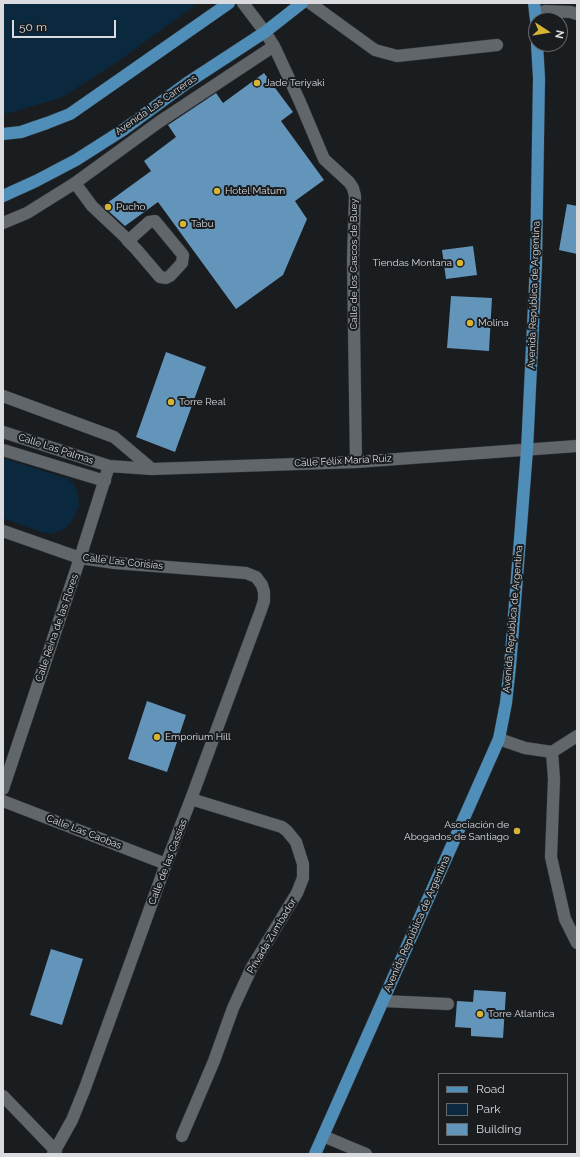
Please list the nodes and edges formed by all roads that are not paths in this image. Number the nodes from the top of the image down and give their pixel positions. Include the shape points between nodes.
1 (229, 3) edge
2 (243, 3) edge
3 (302, 3) edge
4 (310, 3) edge
5 (535, 12) edge
6 (577, 14) edge
7 (265, 32) junction
8 (497, 45) dead end
9 (274, 46) junction
10 (538, 52) edge
11 (3, 134) edge
12 (75, 183) junction
13 (3, 196) edge
14 (3, 223) edge
15 (128, 241) junction
16 (3, 396) edge
17 (3, 432) edge
18 (577, 446) edge
19 (3, 450) edge
20 (527, 450) junction
21 (356, 462) junction
22 (109, 466) junction
23 (152, 469) junction
24 (106, 481) junction
25 (3, 531) edge
26 (80, 558) junction
27 (246, 573) joint
28 (577, 736) edge
29 (499, 739) junction
30 (552, 752) junction
31 (3, 789) edge
32 (191, 799) junction
33 (3, 801) edge
34 (166, 864) junction
35 (577, 943) edge
36 (383, 1001) junction
37 (448, 1004) dead end
38 (3, 1096) edge
39 (182, 1136) dead end
40 (323, 1136) junction
41 (349, 1150) edge
42 (54, 1152) edge
43 (315, 1154) edge
44 (366, 1154) edge

1 - 11 main road via 70,114 21,132
2 - 7 street, Calle de los Cascos de Buey
3 - 7 main road, Avenida Las Carreras
4 - 8 street via 374,50 397,56
5 - 6 street
7 - 9 street, Calle de los Cascos de Buey
7 - 13 main road, Avenida Las Carreras via 76,160
9 - 12 street via 160,122
9 - 21 street, Calle de los Cascos de Buey via 324,158 349,182 355,196 353,267
10 - 20 main road, Avenida República de Argentina via 536,256
12 - 14 street via 27,213
12 - 15 street via 92,206
15 - 15 street via 160,277 170,276 182,263 183,255 155,221 149,222
16 - 23 street via 114,437
17 - 22 street, Calle Las Palmas
18 - 20 street, Calle Félix María Ruiz
19 - 24 street, Calle Las Palmas
20 - 21 street, Calle Félix María Ruiz
20 - 29 main road, Avenida República de Argentina via 510,666
21 - 23 street, Calle Félix María Ruiz
22 - 23 street, Calle Félix María Ruiz
22 - 24 street, Calle Reina de las Flores
24 - 26 street, Calle Reina de las Flores
25 - 26 street, Calle Las Corisias
26 - 27 street, Calle Las Corisias
26 - 31 street, Calle Reina de las Flores
27 - 32 street, Calle de las Cassias via 256,577 262,585 264,601
28 - 30 street
29 - 30 street via 525,748
29 - 36 main road, Avenida República de Argentina
30 - 35 street via 554,779 551,857 565,919
32 - 34 street, Calle de las Cassias
32 - 39 street, Privada Zumbador via 282,827 296,842 304,864 298,893 252,967
33 - 34 street, Calle Las Caobas
34 - 42 street, Calle de las Cassias via 85,1088 72,1120
36 - 37 street
36 - 40 main road, Avenida República de Argentina
38 - 42 street
40 - 41 street
40 - 43 main road, Avenida República de Argentina
41 - 44 street

